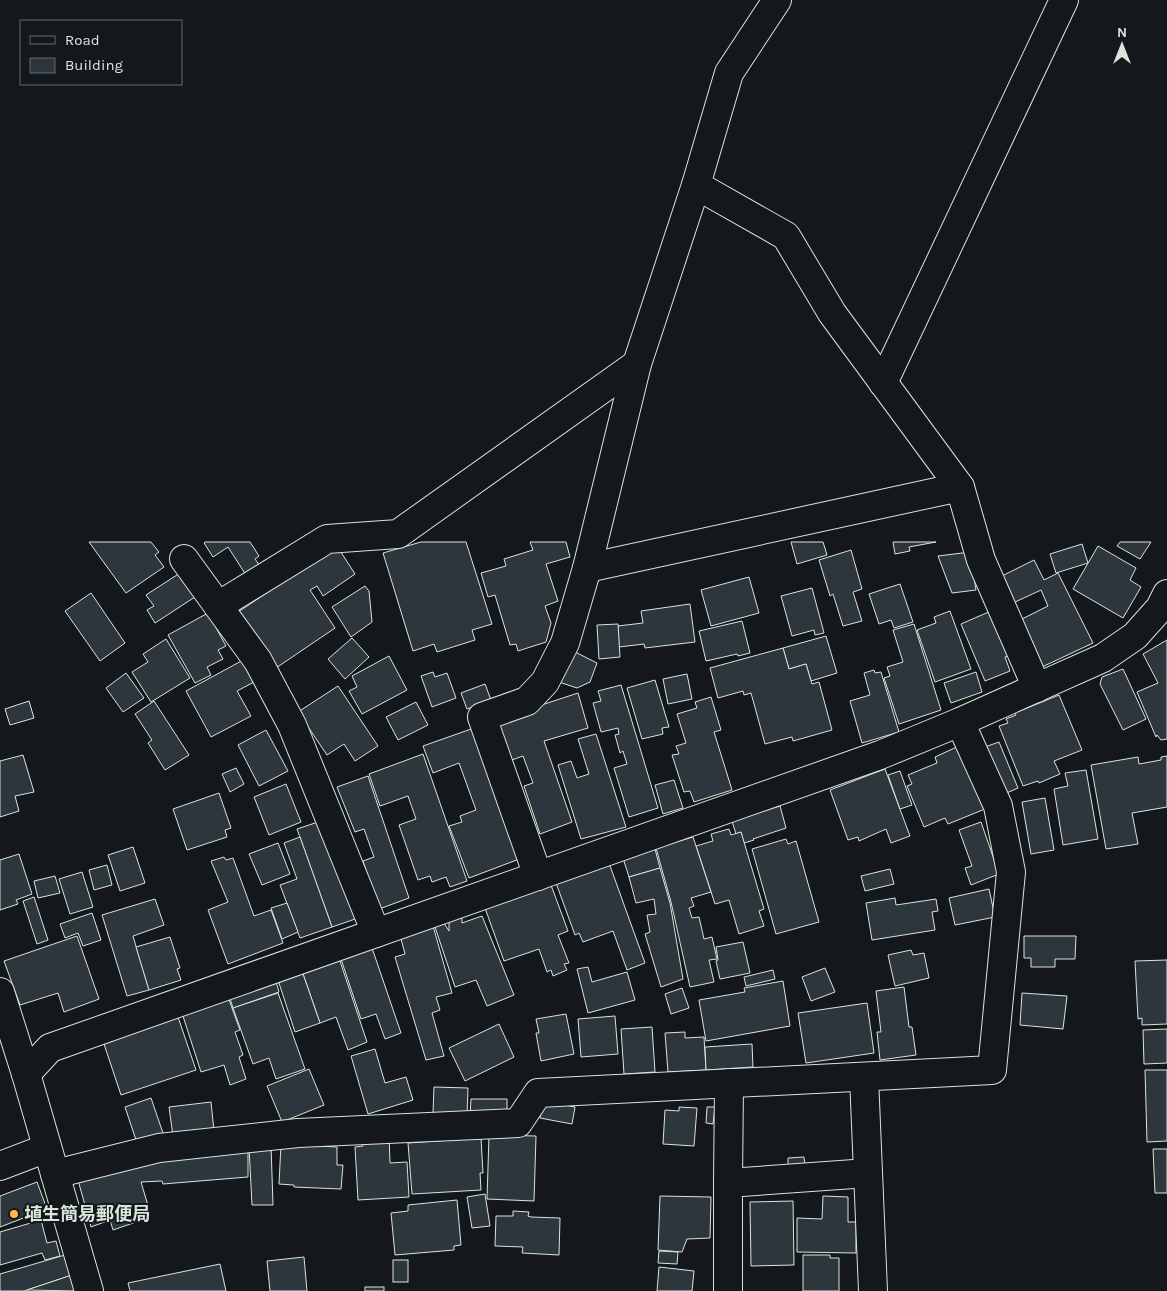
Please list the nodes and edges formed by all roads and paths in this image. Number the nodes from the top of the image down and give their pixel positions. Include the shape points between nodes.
1 (777, 0) edge
2 (1064, 0) edge
3 (696, 185) junction
4 (637, 364) junction
5 (884, 383) junction
6 (960, 488) junction
7 (184, 559) dead end
8 (586, 568) junction
9 (1167, 594) edge
10 (218, 606) junction
11 (1037, 688) junction
12 (960, 722) junction
13 (538, 876) junction
14 (376, 933) junction
15 (0, 992) edge
16 (26, 1074) junction
17 (864, 1077) junction
18 (729, 1083) junction
19 (47, 1148) junction
20 (0, 1166) edge
21 (868, 1173) junction
22 (55, 1174) junction
23 (728, 1183) junction
24 (89, 1291) edge
25 (728, 1291) edge
26 (873, 1291) edge

1 - 3 street via 729,73
2 - 5 street
3 - 4 street
3 - 5 street via 786,236 832,313
4 - 8 street
4 - 10 street via 398,534 327,539
5 - 6 street
6 - 8 street
6 - 11 street via 980,560
7 - 10 street
8 - 13 street via 565,643 544,682 527,701 482,717
9 - 11 street via 1160,608 1134,636 1103,658
10 - 14 street via 258,661 292,725
11 - 12 street
12 - 13 street via 880,755
12 - 17 street via 998,806 1011,872 992,1070
13 - 14 street
14 - 16 street via 50,1048
15 - 16 street
16 - 19 street
17 - 18 street
17 - 21 street
18 - 22 street via 538,1093 518,1123 289,1134 159,1148
18 - 23 street
19 - 20 street
19 - 22 street
21 - 23 street
21 - 26 street
22 - 24 street
23 - 25 street

